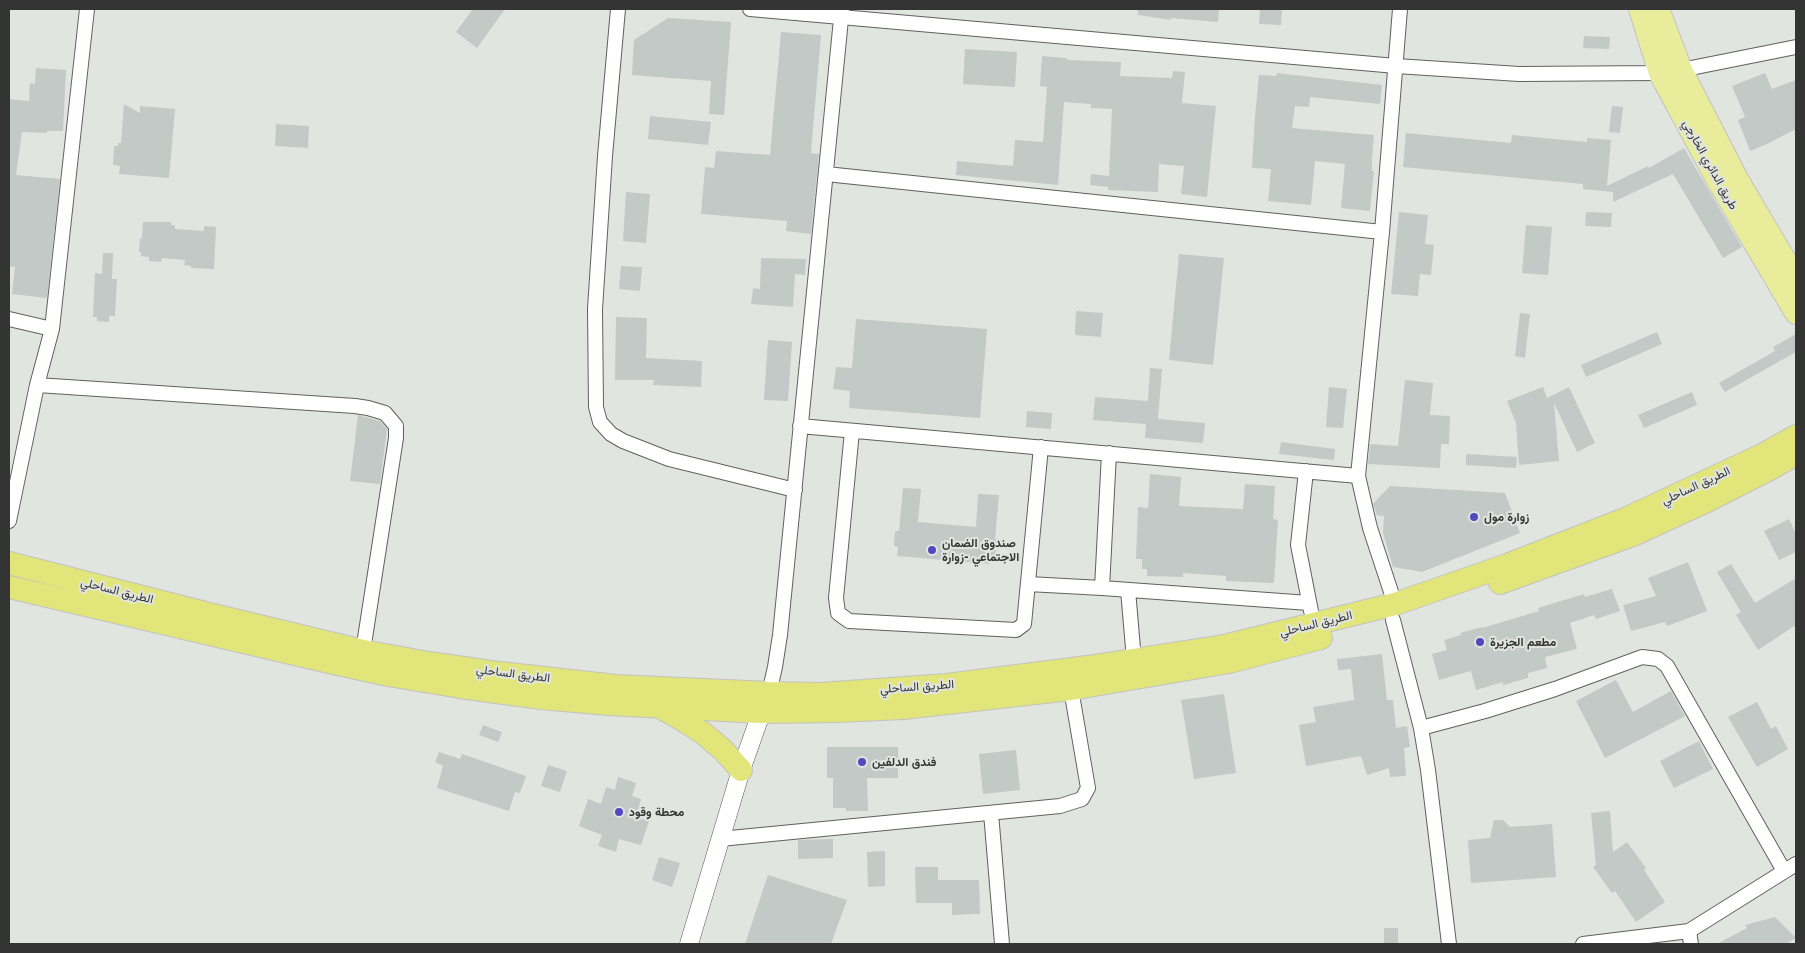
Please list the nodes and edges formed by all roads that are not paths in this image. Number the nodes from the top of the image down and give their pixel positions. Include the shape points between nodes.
1 (87, 9) edge
2 (618, 9) edge
3 (750, 9) edge
4 (1400, 9) edge
5 (1640, 9) edge
6 (1658, 9) edge
7 (841, 13) edge
8 (1796, 47) edge
9 (1396, 66) junction
10 (1671, 72) junction
11 (826, 174) junction
12 (1382, 232) junction
13 (1796, 279) edge
14 (1796, 313) edge
15 (9, 319) edge
16 (52, 329) junction
17 (37, 385) junction
18 (800, 426) junction
19 (852, 431) junction
20 (1796, 436) edge
21 (1041, 447) junction
22 (1109, 453) junction
23 (1796, 454) edge
24 (1306, 471) junction
25 (1358, 476) junction
26 (795, 490) junction
27 (9, 521) edge
28 (9, 563) edge
29 (1028, 584) junction
30 (9, 587) edge
31 (1102, 588) junction
32 (1128, 590) junction
33 (1394, 612) junction
34 (1312, 614) junction
35 (363, 651) junction
36 (1134, 660) junction
37 (1071, 689) junction
38 (765, 703) junction
39 (657, 707) junction
40 (1421, 728) junction
41 (741, 770) junction
42 (991, 813) junction
43 (720, 839) junction
44 (1796, 864) edge
45 (1784, 871) junction
46 (1690, 938) edge
47 (688, 944) edge
48 (1002, 944) edge
49 (1449, 944) edge
50 (1583, 944) edge

1 - 16 street
2 - 26 street via 595,309 596,406 600,422 623,441 669,459
3 - 7 street
4 - 9 street
5 - 10 main road, طريق الدائري الخارجي
6 - 10 main road, طريق الدائري الخارجي
7 - 9 street
7 - 11 street
8 - 10 street
9 - 10 street via 1519,74
9 - 12 street
10 - 13 main road, طريق الدائري الخارجي
10 - 14 main road, طريق الدائري الخارجي via 1717,179
11 - 12 street
11 - 18 street
12 - 25 street
15 - 16 street
16 - 17 street
17 - 27 street
17 - 35 street via 355,406 385,413 396,426 396,438
18 - 19 street
18 - 26 street
19 - 21 street
19 - 29 street via 836,598 838,613 849,621 1016,630 1024,624
20 - 33 highway, الطريق الساحلي via 1625,519
21 - 22 street
21 - 29 street
22 - 24 street
22 - 31 street
23 - 33 highway, الطريق الساحلي via 1633,535 1515,578
24 - 25 street
24 - 34 street via 1298,545
25 - 33 street
26 - 38 street via 779,643
28 - 35 highway, الطريق الساحلي
29 - 31 street
30 - 39 highway, الطريق الساحلي via 388,675 541,698
31 - 32 street
32 - 34 street
32 - 36 street
33 - 34 highway, الطريق الساحلي
33 - 37 highway, الطريق الساحلي via 1229,662
33 - 40 street
34 - 36 highway, الطريق الساحلي via 1224,646
35 - 38 highway, الطريق الساحلي via 580,683
36 - 38 highway, الطريق الساحلي via 947,685 820,694
37 - 38 highway, الطريق الساحلي via 902,708 838,711
37 - 42 street via 1088,788 1082,799 1060,806
38 - 39 highway, الطريق الساحلي
38 - 41 street
39 - 41 highway via 703,733
40 - 45 street via 1546,692 1642,657 1658,658 1667,666
40 - 49 street
41 - 43 street
42 - 43 street
42 - 48 street
43 - 47 street
44 - 45 street
45 - 46 street
46 - 50 street

